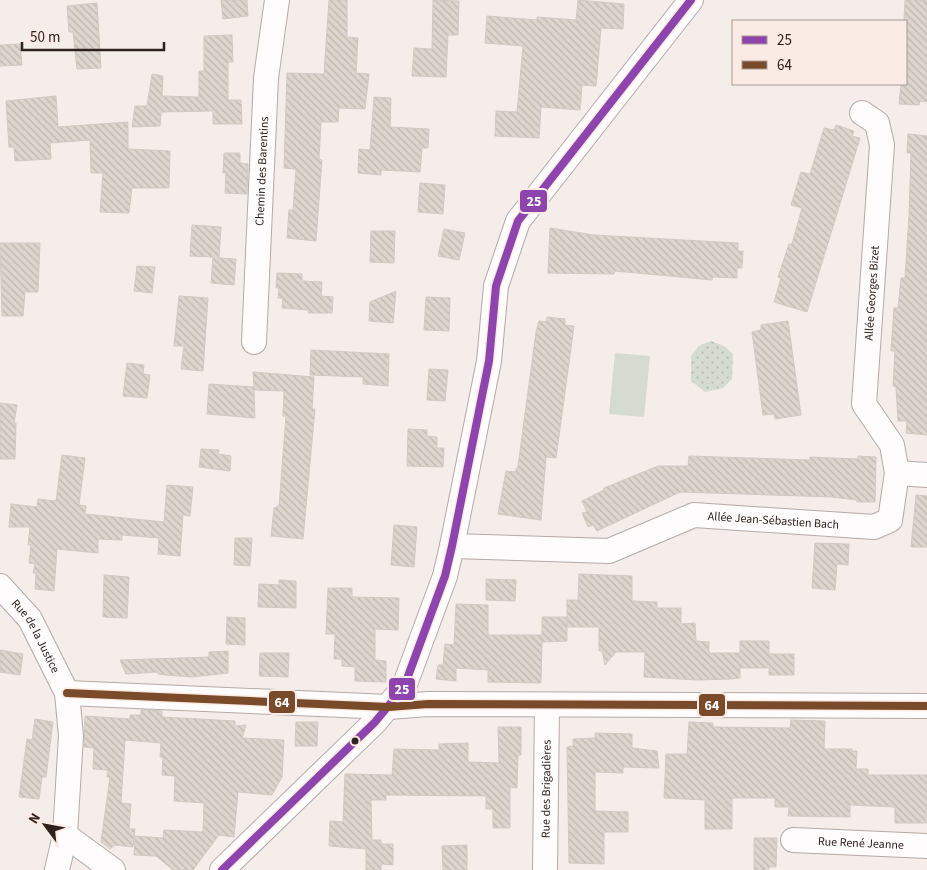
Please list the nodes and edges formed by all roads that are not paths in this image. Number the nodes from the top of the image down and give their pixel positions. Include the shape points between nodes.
1 (277, 0) edge
2 (691, 0) edge
3 (862, 113) dead end
4 (254, 342) dead end
5 (897, 473) junction
6 (927, 475) edge
7 (890, 520) joint
8 (452, 546) junction
9 (0, 586) edge
10 (67, 693) junction
11 (547, 706) junction
12 (927, 706) edge
13 (390, 707) junction
14 (65, 835) junction
15 (793, 840) dead end
16 (927, 846) edge
17 (57, 870) edge
18 (113, 870) edge
19 (222, 870) edge
20 (545, 870) edge

1 - 4 street, Chemin des Barentins via 266,78
2 - 8 street via 518,220 496,286 489,361
3 - 5 street, Allée Georges Bizet via 877,123 882,145 864,404 892,445
5 - 6 street
5 - 7 street, Allée Georges Bizet
7 - 8 street, Allée Jean-Sébastien Bach via 874,527 694,515 609,551
8 - 13 street via 445,576 404,687
9 - 10 street, Rue de la Justice via 30,619
10 - 13 street
10 - 14 street, Rue de la Justice via 71,736
11 - 12 street
11 - 13 street via 428,704
11 - 20 street, Rue des Brigadières
13 - 19 street
14 - 17 street, Rue de la Justice
14 - 18 street
15 - 16 street, Rue René Jeanne

